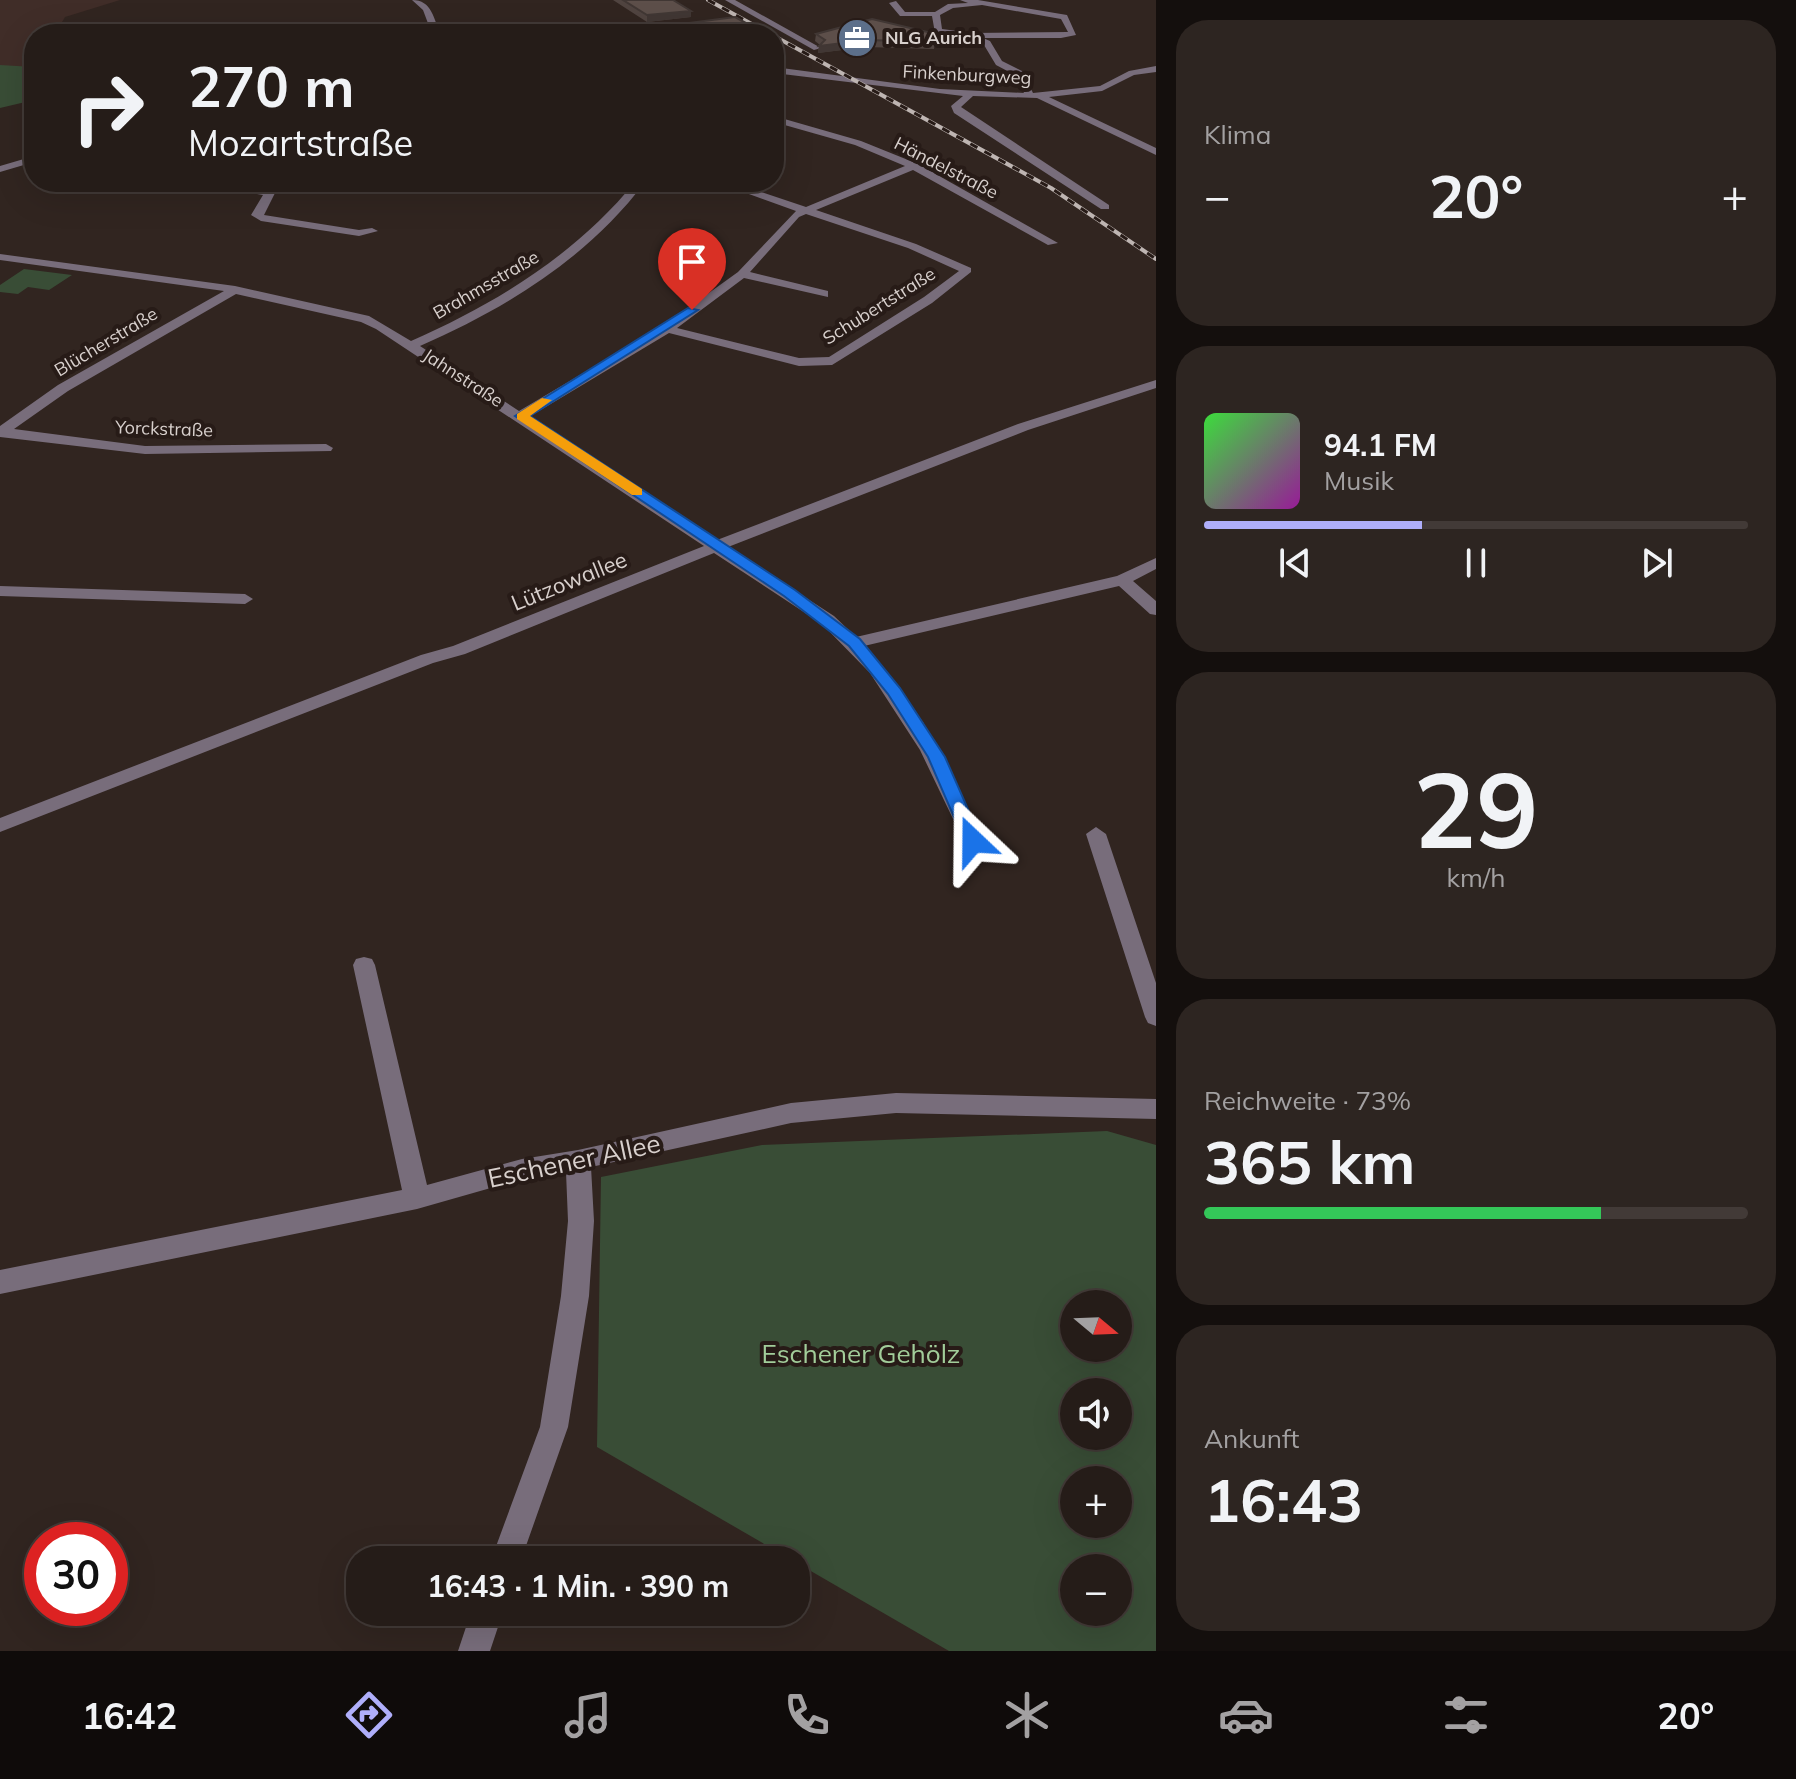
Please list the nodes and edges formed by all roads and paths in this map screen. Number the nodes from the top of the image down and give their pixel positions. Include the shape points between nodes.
1 (416, 0) edge
2 (729, 0) edge
3 (964, 0) edge
4 (893, 3) dead end
5 (986, 4) junction
6 (936, 14) junction
7 (432, 24) edge
8 (773, 24) edge
9 (1041, 24) dead end
10 (1068, 25) junction
11 (784, 30) edge
12 (972, 35) junction
13 (817, 48) edge
14 (1156, 69) edge
15 (784, 71) edge
16 (970, 94) junction
17 (1034, 95) junction
18 (784, 122) edge
19 (1156, 152) edge
20 (24, 162) edge
21 (914, 166) junction
22 (0, 169) edge
23 (262, 192) edge
24 (631, 192) edge
25 (751, 192) edge
26 (1105, 207) dead end
27 (805, 210) junction
28 (372, 231) dead end
29 (1052, 243) dead end
30 (0, 257) edge
31 (742, 274) junction
32 (235, 290) junction
33 (824, 294) dead end
34 (667, 329) junction
35 (412, 345) junction
36 (1156, 384) edge
37 (521, 416) junction
38 (0, 432) edge
39 (326, 448) dead end
40 (717, 545) junction
41 (1156, 563) edge
42 (1122, 580) junction
43 (0, 591) edge
44 (245, 599) dead end
45 (1156, 610) edge
46 (854, 643) junction
47 (0, 825) edge
48 (1096, 834) dead end
49 (992, 845) dead end
50 (364, 965) dead end
51 (1156, 1017) edge
52 (1156, 1109) edge
53 (578, 1160) junction
54 (417, 1198) junction
55 (0, 1282) edge
56 (511, 1546) edge
57 (482, 1626) edge
58 (474, 1651) edge

1 - 7 street via 427,9
2 - 8 street
3 - 5 street
4 - 6 street via 903,14
5 - 6 street via 951,6
5 - 10 street via 1064,17
6 - 12 street via 938,31
9 - 10 street
10 - 12 street via 1073,33 1061,36
11 - 13 street
12 - 17 street via 987,43 999,63 1019,73
14 - 17 street, Finkenburgweg via 1132,73 1102,88
15 - 16 street, Finkenburgweg
16 - 17 street, Finkenburgweg
16 - 26 street via 957,111
17 - 19 street
18 - 21 street, Händelstraße
20 - 22 street
21 - 27 street
21 - 29 street, Händelstraße
23 - 28 street via 270,193 256,215 261,218
24 - 35 street, Brahmsstraße via 598,231 552,269
25 - 27 street
27 - 31 street
27 - 34 street, Schubertstraße via 967,270 832,361 799,362
30 - 32 street, Jahnstraße
31 - 33 street
31 - 34 street
32 - 35 street, Jahnstraße via 365,319
32 - 38 street, Blücherstraße via 63,388
34 - 37 street
35 - 37 street, Jahnstraße
36 - 40 street, Lützowallee via 1073,409
37 - 40 street, Jahnstraße
38 - 39 street, Yorckstraße via 145,450
40 - 46 street, Jahnstraße
40 - 47 street, Lützowallee
41 - 42 street
42 - 45 street
42 - 46 street
43 - 44 street
46 - 49 street, Jahnstraße via 895,692 936,757 973,841
48 - 51 street
50 - 54 street
52 - 53 street, Eschener Allee via 896,1103 791,1113
53 - 54 street, Eschener Allee via 522,1169
53 - 56 street via 581,1221 575,1296 554,1427
54 - 55 street, Eschener Allee
57 - 58 street

